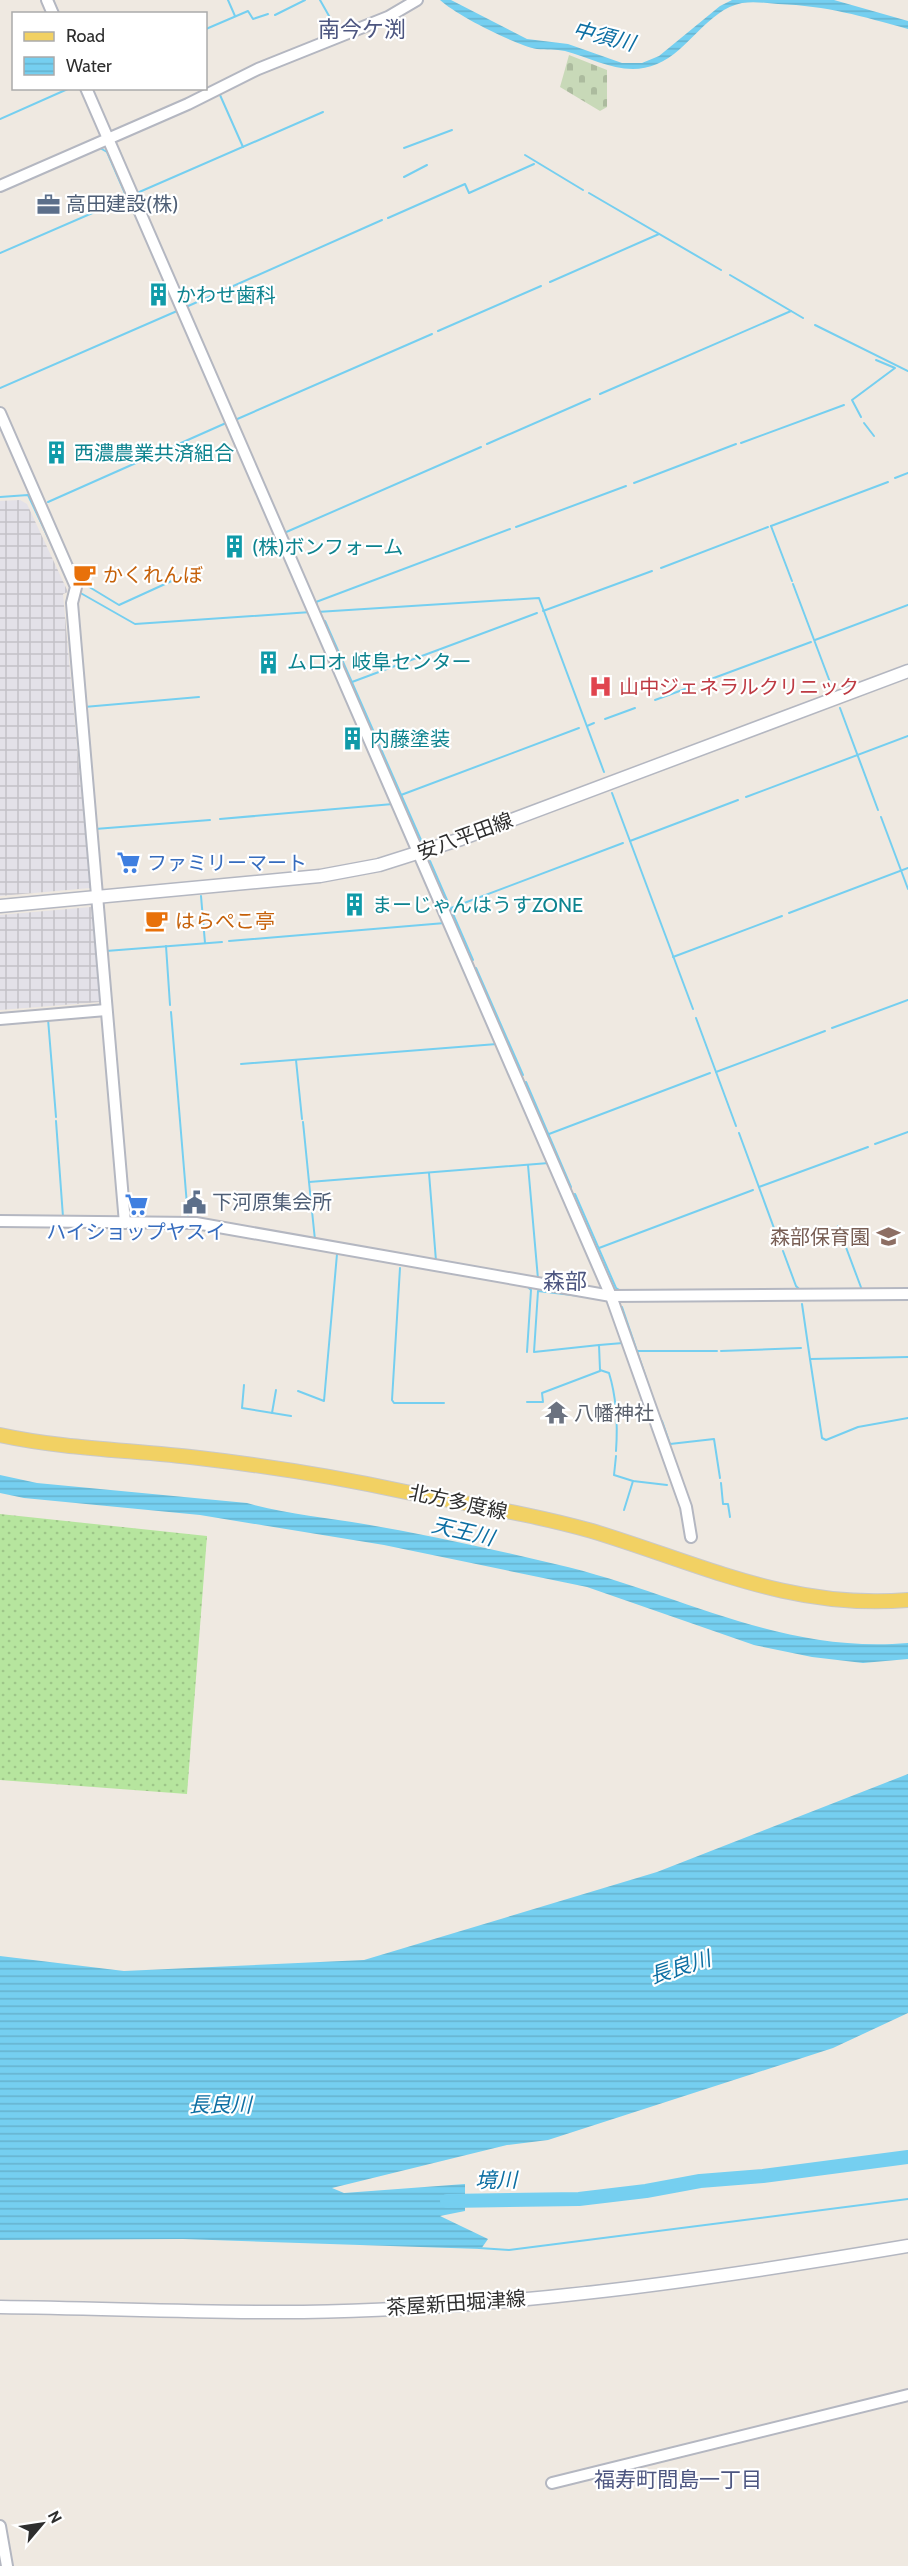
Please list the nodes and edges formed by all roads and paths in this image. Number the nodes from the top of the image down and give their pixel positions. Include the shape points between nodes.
1 (417, 0) edge
2 (87, 90) edge
3 (108, 139) junction
4 (0, 186) edge
5 (0, 413) edge
6 (908, 671) edge
7 (419, 854) junction
8 (96, 896) junction
9 (0, 906) edge
10 (106, 1010) junction
11 (0, 1019) edge
12 (0, 1221) edge
13 (125, 1223) junction
14 (908, 1294) edge
15 (611, 1296) junction
16 (0, 1435) edge
17 (692, 1537) dead end
18 (908, 1600) edge
19 (908, 2246) edge
20 (0, 2307) edge
21 (908, 2395) edge
22 (552, 2483) dead end
23 (0, 2526) edge
24 (7, 2566) edge

1 - 3 street via 388,17 258,69
2 - 3 street
3 - 4 street
3 - 7 street
5 - 8 street via 74,591
6 - 7 main road, 安八平田線
7 - 8 main road, 安八平田線 via 320,876
7 - 15 street
8 - 9 main road, 安八平田線
8 - 10 street
10 - 11 street
10 - 13 street
12 - 13 street
13 - 15 street via 196,1223
14 - 15 street
15 - 17 street via 686,1507
16 - 18 main road, 北方多度線 via 329,1476 592,1532 792,1594 851,1602
19 - 20 main road, 茶屋新田堀津線 via 734,2276 496,2302 303,2312
21 - 22 street
23 - 24 street

